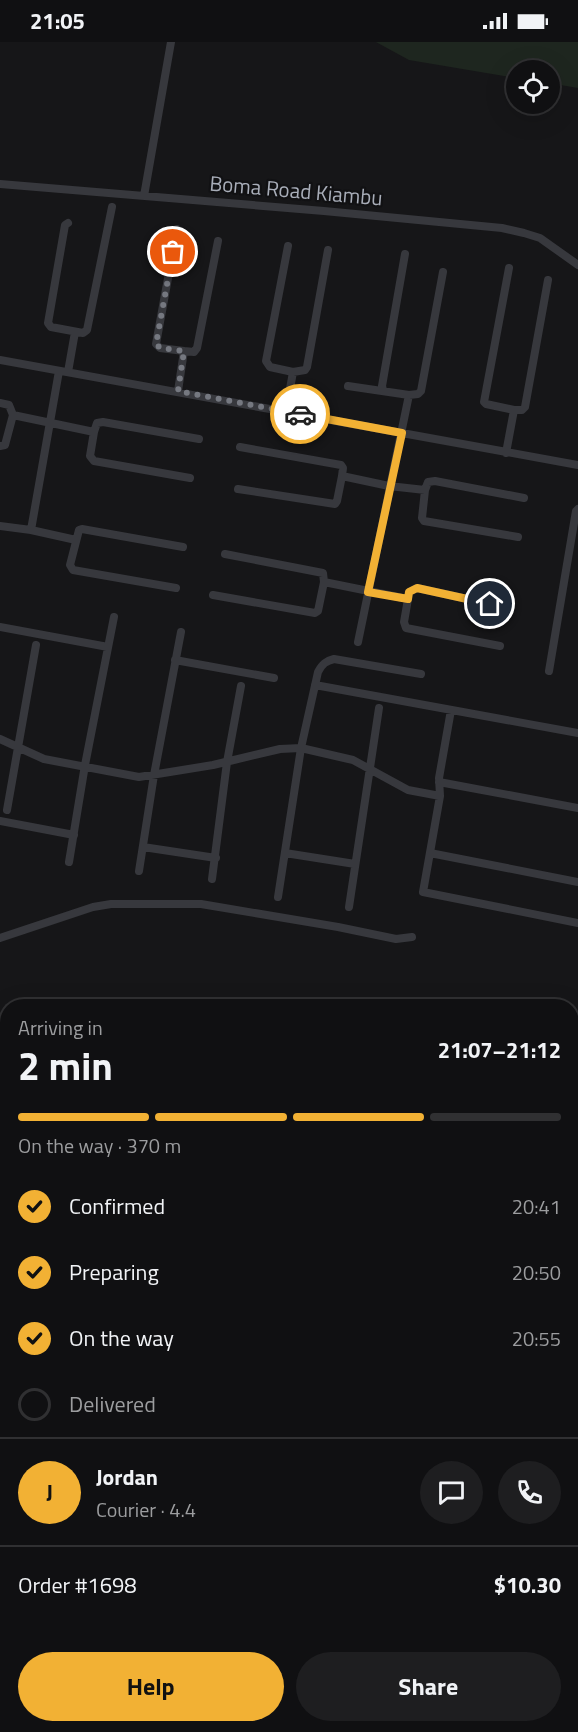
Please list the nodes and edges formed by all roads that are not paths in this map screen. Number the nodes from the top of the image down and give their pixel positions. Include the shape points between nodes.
1 (171, 42) edge
2 (0, 184) edge
3 (144, 196) junction
4 (112, 207) dead end
5 (68, 223) dead end
6 (177, 229) dead end
7 (218, 241) dead end
8 (288, 246) dead end
9 (328, 250) dead end
10 (405, 254) dead end
11 (578, 266) edge
12 (509, 268) dead end
13 (442, 272) dead end
14 (548, 280) dead end
15 (75, 332) junction
16 (184, 351) junction
17 (0, 360) edge
18 (63, 371) junction
19 (293, 372) junction
20 (348, 386) dead end
21 (383, 390) junction
22 (178, 391) junction
23 (409, 395) junction
24 (0, 404) edge
25 (514, 410) junction
26 (286, 411) junction
27 (12, 415) junction
28 (49, 423) junction
29 (94, 432) junction
30 (402, 433) junction
31 (199, 439) dead end
32 (0, 446) edge
33 (240, 447) dead end
34 (506, 453) junction
35 (578, 465) edge
36 (342, 477) junction
37 (190, 478) dead end
38 (389, 486) junction
39 (238, 489) dead end
40 (425, 490) junction
41 (524, 498) dead end
42 (578, 509) edge
43 (0, 526) edge
44 (31, 530) junction
45 (518, 537) dead end
46 (76, 540) junction
47 (183, 547) dead end
48 (225, 554) dead end
49 (324, 582) junction
50 (176, 588) dead end
51 (368, 592) junction
52 (213, 595) dead end
53 (408, 599) junction
54 (509, 608) dead end
55 (114, 617) dead end
56 (0, 627) edge
57 (180, 632) dead end
58 (358, 642) dead end
59 (36, 645) dead end
60 (500, 646) dead end
61 (108, 647) junction
62 (175, 660) junction
63 (549, 671) dead end
64 (421, 674) dead end
65 (274, 678) dead end
66 (315, 685) junction
67 (241, 686) dead end
68 (379, 708) dead end
69 (451, 710) junction
70 (578, 734) edge
71 (0, 739) edge
72 (18, 747) junction
73 (301, 748) junction
74 (227, 762) junction
75 (85, 765) junction
76 (370, 768) junction
77 (154, 775) junction
78 (439, 782) junction
79 (440, 796) junction
80 (578, 808) edge
81 (7, 810) dead end
82 (0, 821) edge
83 (74, 835) junction
84 (143, 847) junction
85 (285, 853) junction
86 (430, 853) junction
87 (216, 858) junction
88 (69, 862) dead end
89 (355, 864) junction
90 (139, 871) dead end
91 (212, 879) dead end
92 (578, 882) edge
93 (278, 897) dead end
94 (349, 907) dead end
95 (578, 923) edge
96 (412, 937) dead end
97 (0, 938) edge

1 - 3 street
2 - 3 street, Boma Road Kiambu
3 - 11 street, Boma Road Kiambu via 502,228 540,238
4 - 15 street via 87,330
5 - 15 street via 48,323
6 - 16 street via 156,344
7 - 16 street via 197,348
8 - 19 street via 266,362 270,367
9 - 19 street via 307,367
10 - 21 street
12 - 25 street via 484,402
13 - 23 street via 422,389
14 - 25 street via 525,407
15 - 18 street
16 - 22 street
17 - 18 street
18 - 22 street
18 - 28 street
19 - 26 street
20 - 21 street
21 - 23 street
22 - 26 street
23 - 30 street
24 - 27 street via 9,405
25 - 34 street
26 - 30 street
27 - 28 street
27 - 32 street via 5,445
28 - 29 street
28 - 44 street
29 - 31 street via 97,423 103,422
29 - 37 street via 90,458 94,461
30 - 34 street
30 - 38 street
33 - 36 street via 341,465
34 - 35 street
36 - 38 street
36 - 39 street via 334,504
38 - 40 street
38 - 51 street
40 - 41 street via 431,481
40 - 45 street via 424,521
42 - 63 street
43 - 44 street
44 - 46 street
46 - 47 street via 82,529
46 - 50 street via 71,569
48 - 49 street via 323,573
49 - 51 street
49 - 52 street via 315,613
51 - 53 street
51 - 58 street
53 - 54 street via 409,592 417,588
53 - 60 street via 406,628
55 - 61 street
56 - 61 street
57 - 62 street
59 - 72 street
61 - 75 street
62 - 65 street
62 - 77 street
64 - 66 street via 334,659 321,666
66 - 69 street
66 - 73 street
67 - 74 street
68 - 76 street
69 - 70 street
69 - 78 street
71 - 72 street
72 - 75 street via 44,759
72 - 81 street
73 - 74 street
73 - 76 street
73 - 85 street
74 - 77 street
74 - 87 street
75 - 77 street via 139,777
75 - 83 street
76 - 79 street via 408,790
76 - 89 street
77 - 84 street
78 - 79 street
78 - 80 street
79 - 86 street
82 - 83 street
83 - 88 street
84 - 87 street
84 - 90 street
85 - 89 street
85 - 93 street
86 - 92 street
86 - 95 street via 423,892
87 - 91 street
89 - 94 street
96 - 97 street via 396,939 201,904 133,904 93,907

